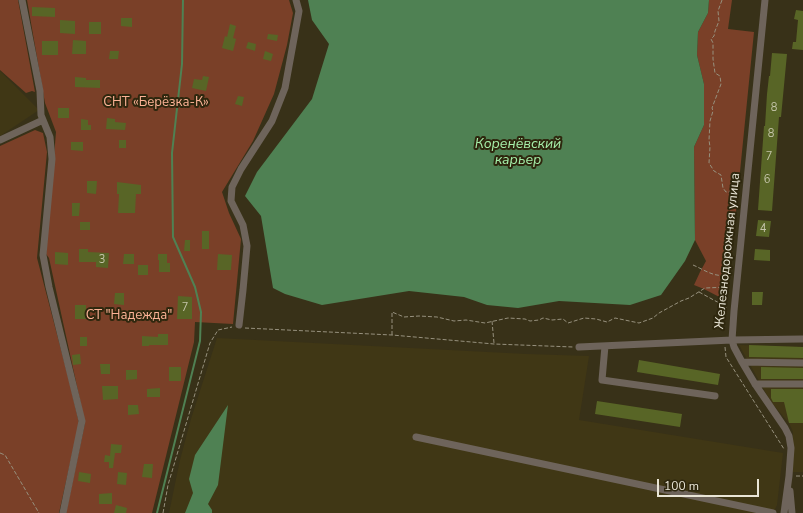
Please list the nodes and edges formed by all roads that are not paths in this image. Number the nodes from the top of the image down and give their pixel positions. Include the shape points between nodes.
1 (22, 0) edge
2 (296, 0) edge
3 (765, 0) edge
4 (43, 120) junction
5 (0, 140) edge
6 (239, 325) road end
7 (802, 339) edge
8 (728, 340) junction
9 (605, 346) junction
10 (580, 347) road end
11 (742, 362) junction
12 (803, 363) edge
13 (755, 384) junction
14 (803, 384) edge
15 (715, 396) dead end
16 (416, 437) dead end
17 (789, 476) junction
18 (63, 513) edge
19 (773, 513) edge
20 (784, 513) edge
21 (792, 513) edge

1 - 4 street via 40,91
2 - 6 street via 299,11 285,88 272,121 232,187 230,201 243,225 247,246
3 - 8 street, Железнодорожная улица via 734,311
4 - 5 street
4 - 18 street via 50,136 52,159 43,255 82,421
7 - 8 street
8 - 9 street
8 - 11 street, Железнодорожная улица
9 - 10 street
9 - 15 street via 602,380
11 - 12 street
11 - 13 street, Железнодорожная улица
13 - 14 street
13 - 17 street, Железнодорожная улица via 789,436
16 - 19 street
17 - 20 street, Железнодорожная улица
17 - 21 street

